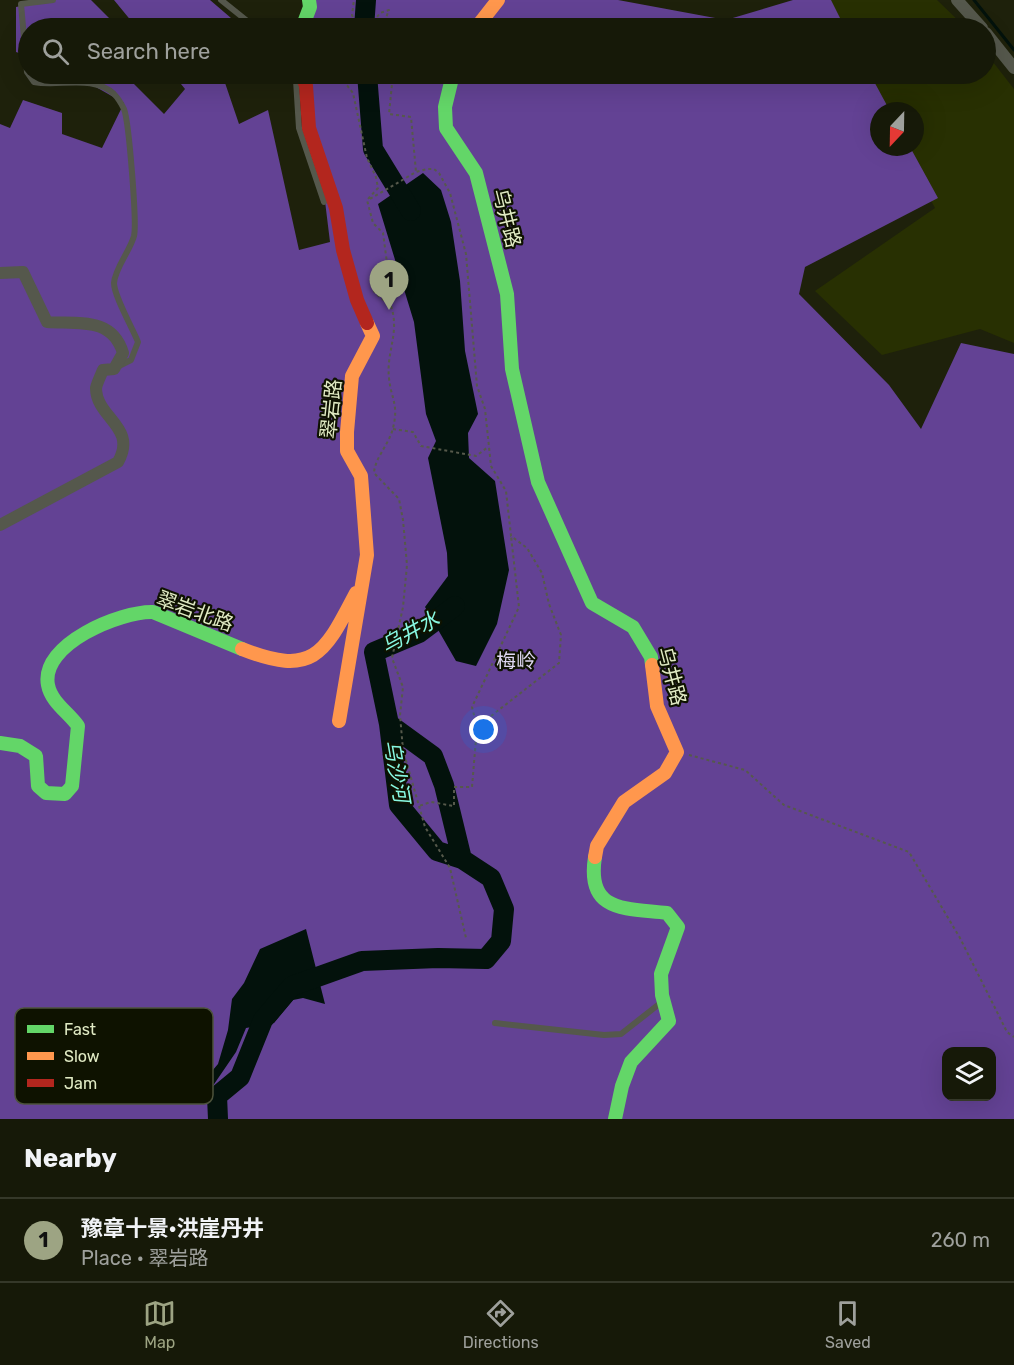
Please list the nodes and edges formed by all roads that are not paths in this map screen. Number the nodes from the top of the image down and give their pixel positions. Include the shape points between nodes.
1 (53, 0) edge
2 (221, 0) edge
3 (309, 0) edge
4 (498, 0) edge
5 (957, 0) edge
6 (22, 18) edge
7 (244, 18) edge
8 (306, 18) edge
9 (484, 18) edge
10 (973, 18) edge
11 (996, 46) edge
12 (1014, 68) edge
13 (92, 84) edge
14 (296, 84) edge
15 (305, 84) edge
16 (451, 84) edge
17 (324, 202) dead end
18 (0, 273) edge
19 (114, 369) junction
20 (0, 525) edge
21 (362, 581) junction
22 (339, 721) dead end
23 (0, 743) edge
24 (663, 1000) junction
25 (495, 1023) dead end
26 (615, 1119) edge

1 - 6 lane via 21,4
2 - 7 lane
3 - 8 street
4 - 9 street
5 - 10 street
11 - 12 street
13 - 19 lane via 113,93 124,110 135,229 114,282 138,342 131,360
14 - 17 lane via 299,128
15 - 21 street, 翠岩路 via 309,128 336,207 357,300 373,336 352,376 347,432 347,451 361,476 367,555
16 - 24 street, 乌井路 via 445,107 446,128 476,173 507,294 512,369 538,482 592,603 633,627 651,657 657,706 677,752 665,773 624,802 597,846 592,877 602,899 617,907 667,913 678,927 675,943 661,970
18 - 19 street via 23,272 47,322 107,328 118,338 123,353
19 - 20 street via 103,370 96,387 99,401 124,442 118,462
21 - 22 street, 翠岩路
21 - 23 street, 翠岩北路 via 324,650 307,658 258,656 152,612 131,614 86,631 67,644 55,658 47,685 78,726 72,786 65,794 46,793 38,786 36,756 29,749
24 - 25 lane via 621,1034
24 - 26 street via 669,1021 663,1033 637,1055 624,1075

